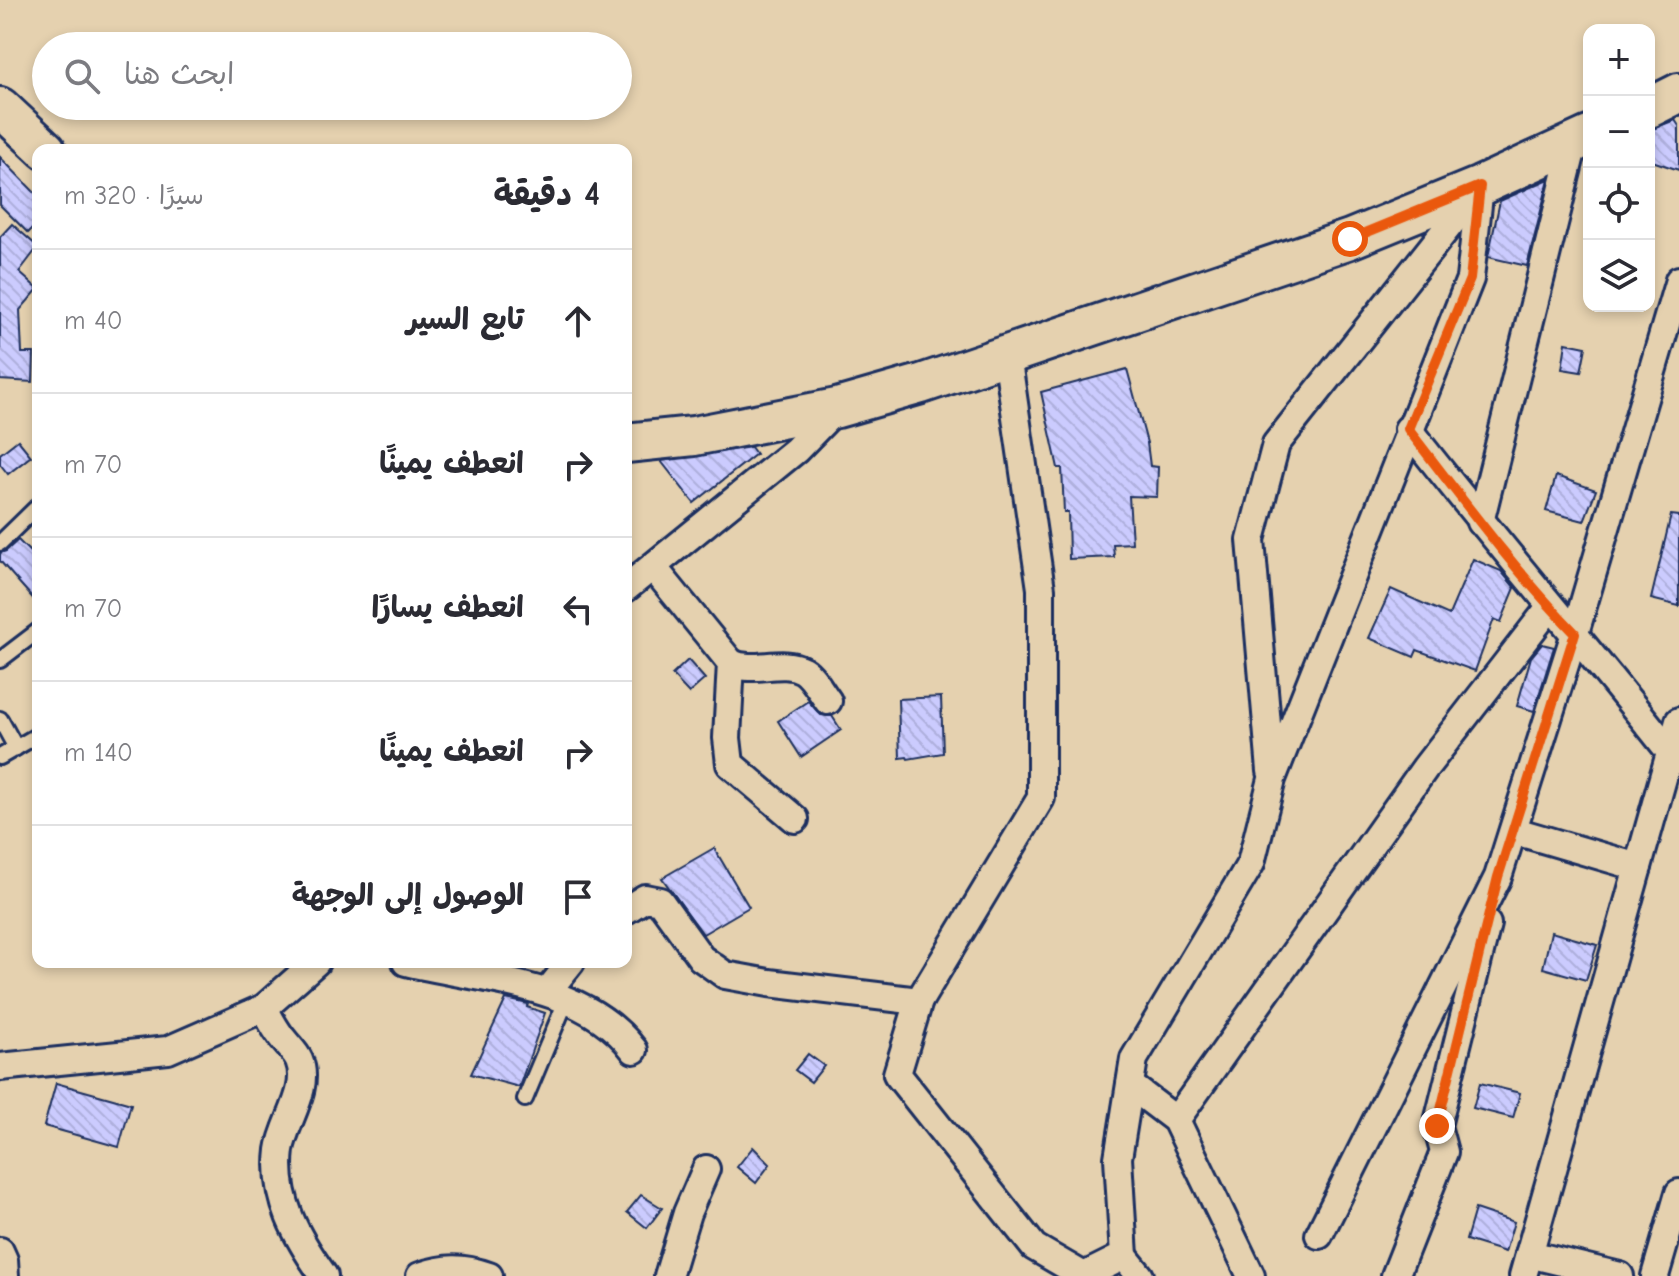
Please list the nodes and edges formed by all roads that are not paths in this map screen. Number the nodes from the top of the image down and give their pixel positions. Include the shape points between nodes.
1 (1679, 94) edge
2 (1655, 105) edge
3 (0, 107) edge
4 (1582, 140) edge
5 (40, 144) edge
6 (1480, 186) junction
7 (1679, 280) edge
8 (1007, 355) junction
9 (837, 408) junction
10 (1408, 429) junction
11 (632, 442) edge
12 (32, 512) edge
13 (1480, 522) junction
14 (0, 543) edge
15 (653, 567) junction
16 (632, 583) edge
17 (1550, 607) junction
18 (1575, 633) junction
19 (32, 636) edge
20 (0, 660) edge
21 (731, 663) junction
22 (828, 701) dead end
23 (0, 719) edge
24 (1679, 721) edge
25 (32, 739) edge
26 (16, 748) junction
27 (1675, 753) edge
28 (0, 757) edge
29 (1272, 779) junction
30 (795, 819) dead end
31 (1515, 831) junction
32 (1638, 867) junction
33 (1498, 877) junction
34 (632, 906) edge
35 (309, 968) edge
36 (432, 968) edge
37 (568, 968) edge
38 (556, 996) junction
39 (919, 1001) junction
40 (264, 1008) junction
41 (634, 1050) dead end
42 (0, 1067) edge
43 (1130, 1085) junction
44 (525, 1099) dead end
45 (1176, 1120) junction
46 (706, 1169) dead end
47 (1679, 1193) edge
48 (1319, 1235) dead end
49 (0, 1251) edge
50 (1526, 1265) edge
51 (1132, 1266) edge
52 (5, 1276) edge
53 (324, 1276) edge
54 (420, 1276) edge
55 (489, 1276) edge
56 (668, 1276) edge
57 (1251, 1276) edge
58 (1395, 1276) edge
59 (1620, 1276) edge
60 (1655, 1276) edge

1 - 2 main road
3 - 5 main road
4 - 6 main road
4 - 13 street
6 - 8 main road via 1350,239
6 - 10 street via 1470,279
6 - 29 street via 1276,444 1251,540
7 - 18 street
8 - 9 main road
8 - 39 street via 1041,589 1041,798
9 - 11 main road
9 - 15 street via 796,450
10 - 13 street
10 - 29 street
12 - 14 lane
13 - 17 street
15 - 16 street
15 - 21 street
17 - 18 street
17 - 45 street via 1425,768
18 - 27 street
18 - 31 street
19 - 20 lane
21 - 22 street via 806,671
21 - 30 street via 730,764
23 - 26 lane
24 - 27 street
25 - 26 lane
26 - 28 lane
27 - 32 street
29 - 43 street via 1251,863 1134,1059
31 - 32 street
31 - 33 street
32 - 50 street
33 - 48 street
33 - 58 street via 1437,1126 1444,1152
34 - 39 street via 645,898 660,901 701,958 725,975
35 - 40 street
36 - 38 street
37 - 38 street
38 - 41 street via 620,1032
38 - 44 lane
39 - 51 street via 897,1074 1034,1247 1084,1276
40 - 42 street via 168,1050
40 - 53 street via 299,1060 301,1075 280,1150 281,1190 289,1220
43 - 45 street
43 - 51 street via 1118,1158
45 - 57 street
46 - 56 street
47 - 60 street
49 - 52 street
50 - 59 street
54 - 55 street via 443,1268

